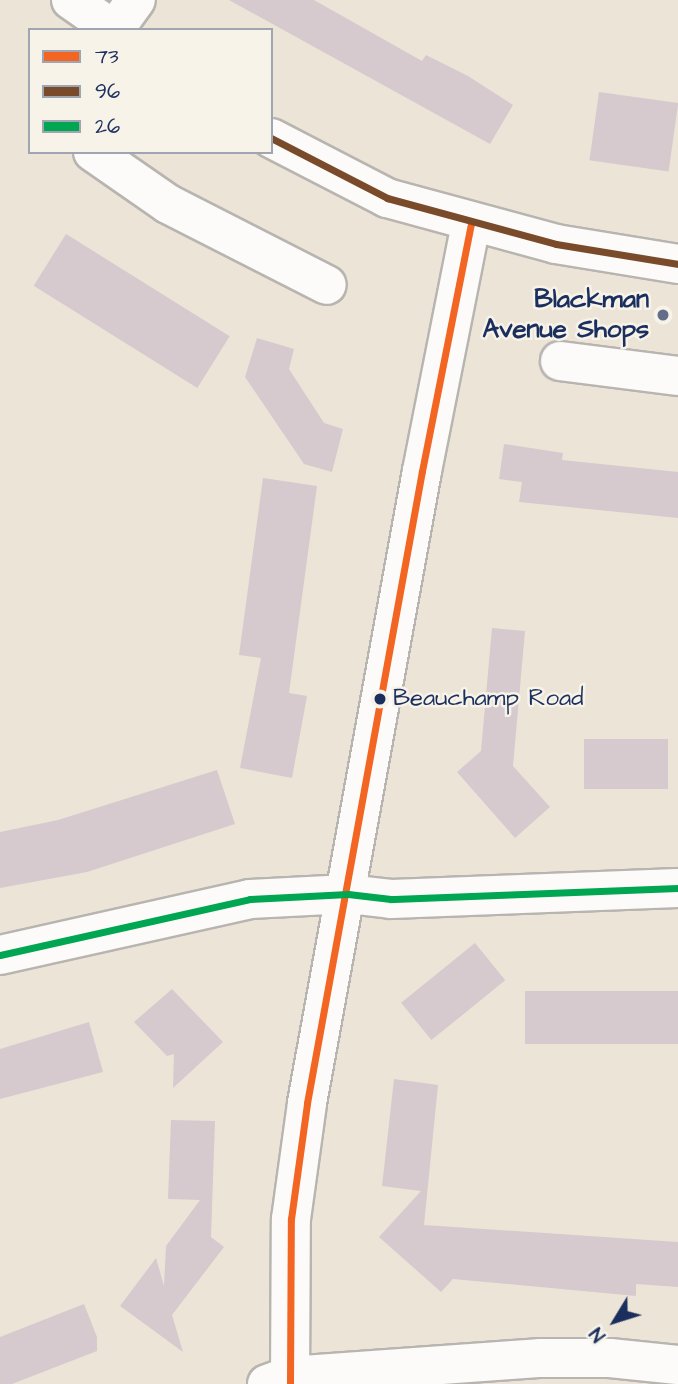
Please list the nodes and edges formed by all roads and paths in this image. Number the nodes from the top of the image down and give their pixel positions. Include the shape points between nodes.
1 (71, 0) edge
2 (136, 0) edge
3 (111, 28) edge
4 (115, 28) edge
5 (273, 139) edge
6 (96, 154) edge
7 (471, 224) junction
8 (678, 264) edge
9 (327, 285) dead end
10 (560, 361) dead end
11 (678, 376) edge
12 (678, 888) edge
13 (348, 894) junction
14 (0, 955) edge
15 (678, 1365) edge
16 (282, 1381) edge

1 - 3 street
2 - 4 street
5 - 7 street via 387,198
6 - 9 street via 168,204
7 - 8 street
7 - 13 street via 422,471
10 - 11 street
12 - 13 street via 391,899
13 - 14 street via 250,899
13 - 16 street via 307,1103 290,1219
15 - 16 street via 610,1358 541,1358

